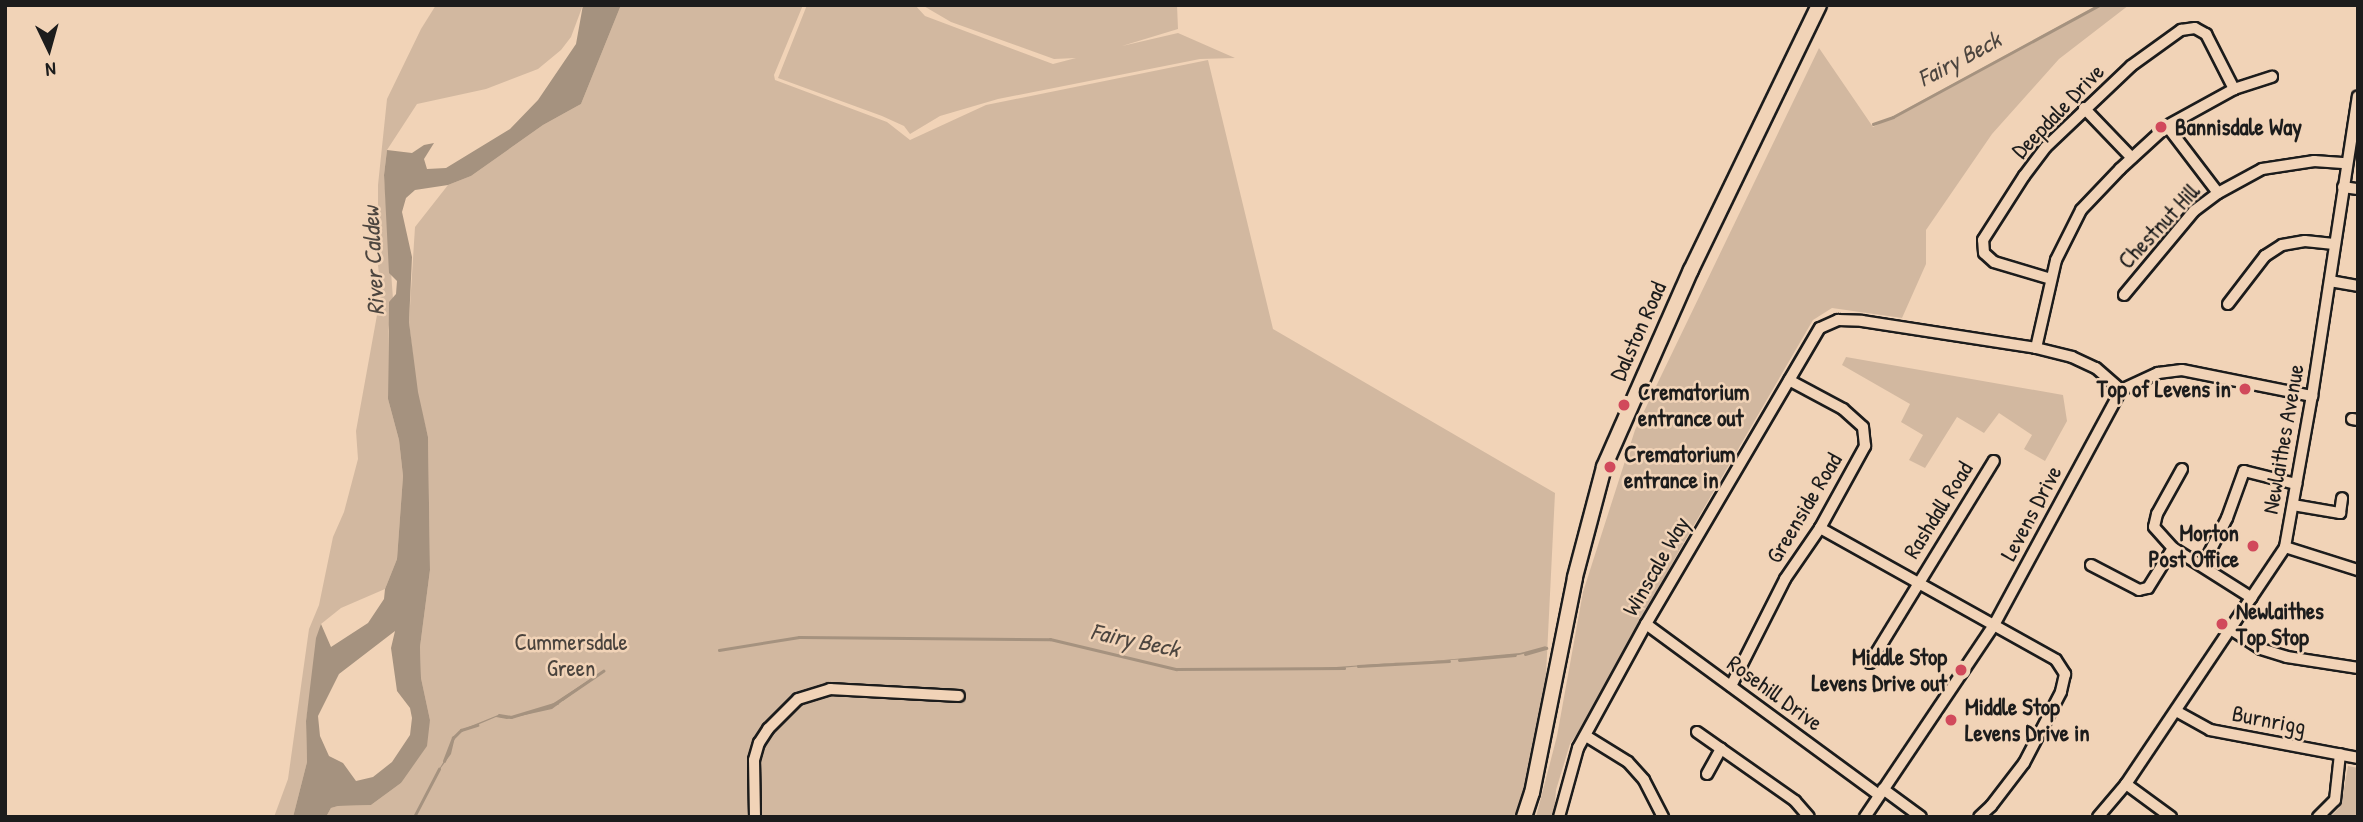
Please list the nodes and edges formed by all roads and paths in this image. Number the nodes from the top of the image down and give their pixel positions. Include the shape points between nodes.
1 (1819, 5) edge
2 (2273, 77) dead end
3 (2234, 89) junction
4 (2358, 97) edge
5 (2084, 108) junction
6 (2167, 126) junction
7 (2132, 158) junction
8 (2346, 163) junction
9 (2343, 187) junction
10 (2358, 190) edge
11 (2218, 193) junction
12 (2334, 244) junction
13 (2051, 279) junction
14 (2330, 281) junction
15 (2358, 286) edge
16 (2124, 295) dead end
17 (2228, 303) dead end
18 (2036, 348) junction
19 (1789, 380) junction
20 (2121, 390) junction
21 (2312, 396) junction
22 (1994, 461) dead end
23 (2182, 469) dead end
24 (2297, 484) junction
25 (2342, 498) dead end
26 (2293, 505) junction
27 (1820, 528) junction
28 (2285, 547) junction
29 (2174, 548) junction
30 (2091, 565) dead end
31 (2203, 565) junction
32 (2358, 570) edge
33 (1917, 582) junction
34 (2252, 598) junction
35 (1646, 624) junction
36 (1994, 625) junction
37 (2232, 630) junction
38 (1870, 663) dead end
39 (2358, 668) edge
40 (1731, 686) junction
41 (959, 696) dead end
42 (2176, 711) junction
43 (1697, 732) dead end
44 (1586, 737) junction
45 (1721, 750) junction
46 (2340, 754) junction
47 (2358, 758) edge
48 (1707, 774) dead end
49 (2126, 784) junction
50 (1881, 792) junction
51 (755, 817) edge
52 (1524, 817) edge
53 (1559, 817) edge
54 (1663, 817) edge
55 (1809, 817) edge
56 (1865, 817) edge
57 (1921, 817) edge
58 (1979, 817) edge
59 (2098, 817) edge
60 (2171, 817) edge
61 (2318, 817) edge

1 - 52 main road, Dalston Road via 1691,270 1604,467 1575,577
2 - 3 street
3 - 5 street, Deepdale Drive via 2206,34 2181,30
3 - 6 street
4 - 8 street, Newlaithes Avenue
5 - 7 street
5 - 13 street, Deepdale Drive via 2024,176 1983,240 1984,253 1994,262
6 - 7 street
6 - 11 street
7 - 13 street via 2081,210
8 - 9 street, Newlaithes Avenue
8 - 11 street, Chestnut Hill via 2271,166
9 - 10 street
9 - 12 street, Newlaithes Avenue
11 - 16 street, Chestnut Hill via 2194,211
12 - 14 street, Newlaithes Avenue
12 - 17 street via 2305,241 2282,245 2265,256
13 - 18 street
14 - 15 street
14 - 21 street, Newlaithes Avenue
18 - 19 street, Winscale Way via 1838,320 1820,328
18 - 20 street, Winscale Way via 2096,368
19 - 27 street, Greenside Road via 1843,409 1863,427 1865,446
19 - 35 street, Winscale Way
20 - 21 street via 2158,373 2182,370
20 - 36 street, Levens Drive
21 - 24 street, Newlaithes Avenue
22 - 33 street, Rashdall Road
23 - 29 street via 2154,527
24 - 26 street, Newlaithes Avenue
24 - 31 street via 2244,471
25 - 26 street via 2340,513
26 - 28 street, Newlaithes Avenue
27 - 33 street, Rashdall Road
27 - 40 street, Greenside Road via 1786,579
28 - 32 street
28 - 34 street, Newlaithes Avenue
29 - 30 street via 2148,588 2139,590
29 - 31 street
31 - 34 street
33 - 36 street, Rashdall Road
33 - 38 street, Rashdall Road
34 - 37 street, Newlaithes Avenue
35 - 40 street, Rosehill Drive
35 - 44 street, Winscale Way
36 - 50 street, Levens Drive
36 - 58 street, Rashdall Road via 2056,660 2065,674 2061,692 2024,763
37 - 39 street via 2261,649 2287,657
37 - 42 street, Newlaithes Avenue
40 - 50 street, Rosehill Drive
41 - 51 street via 830,689 799,699 759,743 754,760
42 - 46 street, Burnrigg via 2210,730
42 - 49 street, Newlaithes Avenue
43 - 45 street
44 - 53 street, Winscale Way via 1567,779
44 - 54 street via 1628,762 1644,780
45 - 48 street
45 - 55 street via 1795,801
46 - 47 street, Burnrigg
46 - 61 street via 2335,800
49 - 59 street, Newlaithes Avenue
49 - 60 street
50 - 56 street, Levens Drive
50 - 57 street, Rosehill Drive

